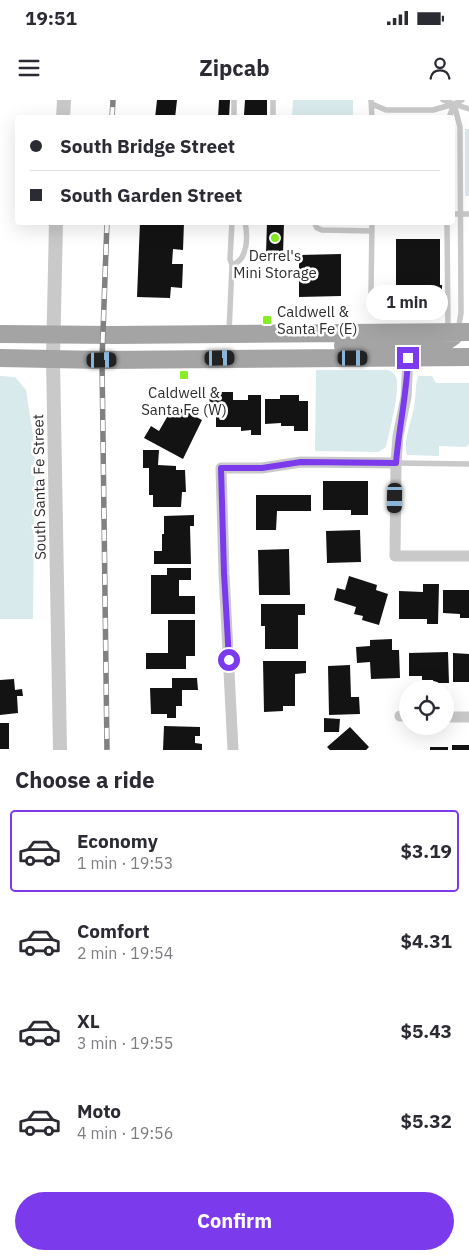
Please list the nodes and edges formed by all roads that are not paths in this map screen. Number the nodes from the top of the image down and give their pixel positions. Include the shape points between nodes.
1 (64, 100) edge
2 (234, 100) edge
3 (274, 100) edge
4 (379, 100) edge
5 (443, 100) edge
6 (462, 100) edge
7 (372, 102) edge
8 (454, 104) junction
9 (469, 109) edge
10 (63, 115) edge
11 (234, 115) edge
12 (273, 115) edge
13 (372, 115) edge
14 (451, 115) edge
15 (455, 214) edge
16 (460, 214) junction
17 (469, 214) edge
18 (56, 225) edge
19 (232, 225) edge
20 (246, 225) edge
21 (316, 225) edge
22 (372, 225) edge
23 (447, 225) edge
24 (372, 231) junction
25 (232, 265) junction
26 (371, 293) dead end
27 (458, 332) edge
28 (0, 334) edge
29 (53, 334) junction
30 (228, 334) junction
31 (299, 357) junction
32 (469, 357) edge
33 (0, 358) edge
34 (408, 358) junction
35 (53, 359) junction
36 (396, 463) junction
37 (469, 464) edge
38 (469, 556) edge
39 (454, 717) edge
40 (469, 717) edge
41 (60, 750) edge
42 (233, 750) edge

1 - 10 street
2 - 11 lane
3 - 12 lane
4 - 7 lane
5 - 8 lane
6 - 8 lane
7 - 8 lane via 386,110 434,110
7 - 13 lane
8 - 9 lane
8 - 14 lane
8 - 16 lane via 460,127
15 - 16 lane
16 - 17 lane
16 - 27 lane via 461,313
18 - 29 street, South Santa Fe Street
19 - 25 lane
20 - 25 lane via 245,254
21 - 24 lane via 322,230
22 - 24 lane
23 - 27 lane
24 - 26 lane
25 - 30 lane
27 - 30 main road
27 - 31 main road via 450,340 437,344 345,346
28 - 29 main road
29 - 30 main road
29 - 35 street, South Santa Fe Street
31 - 34 main road
31 - 35 main road
32 - 34 main road
33 - 35 main road
34 - 36 street
35 - 41 street, South Santa Fe Street
36 - 37 lane
36 - 38 street via 395,556
36 - 42 street via 301,462 262,468 221,468
39 - 40 street

